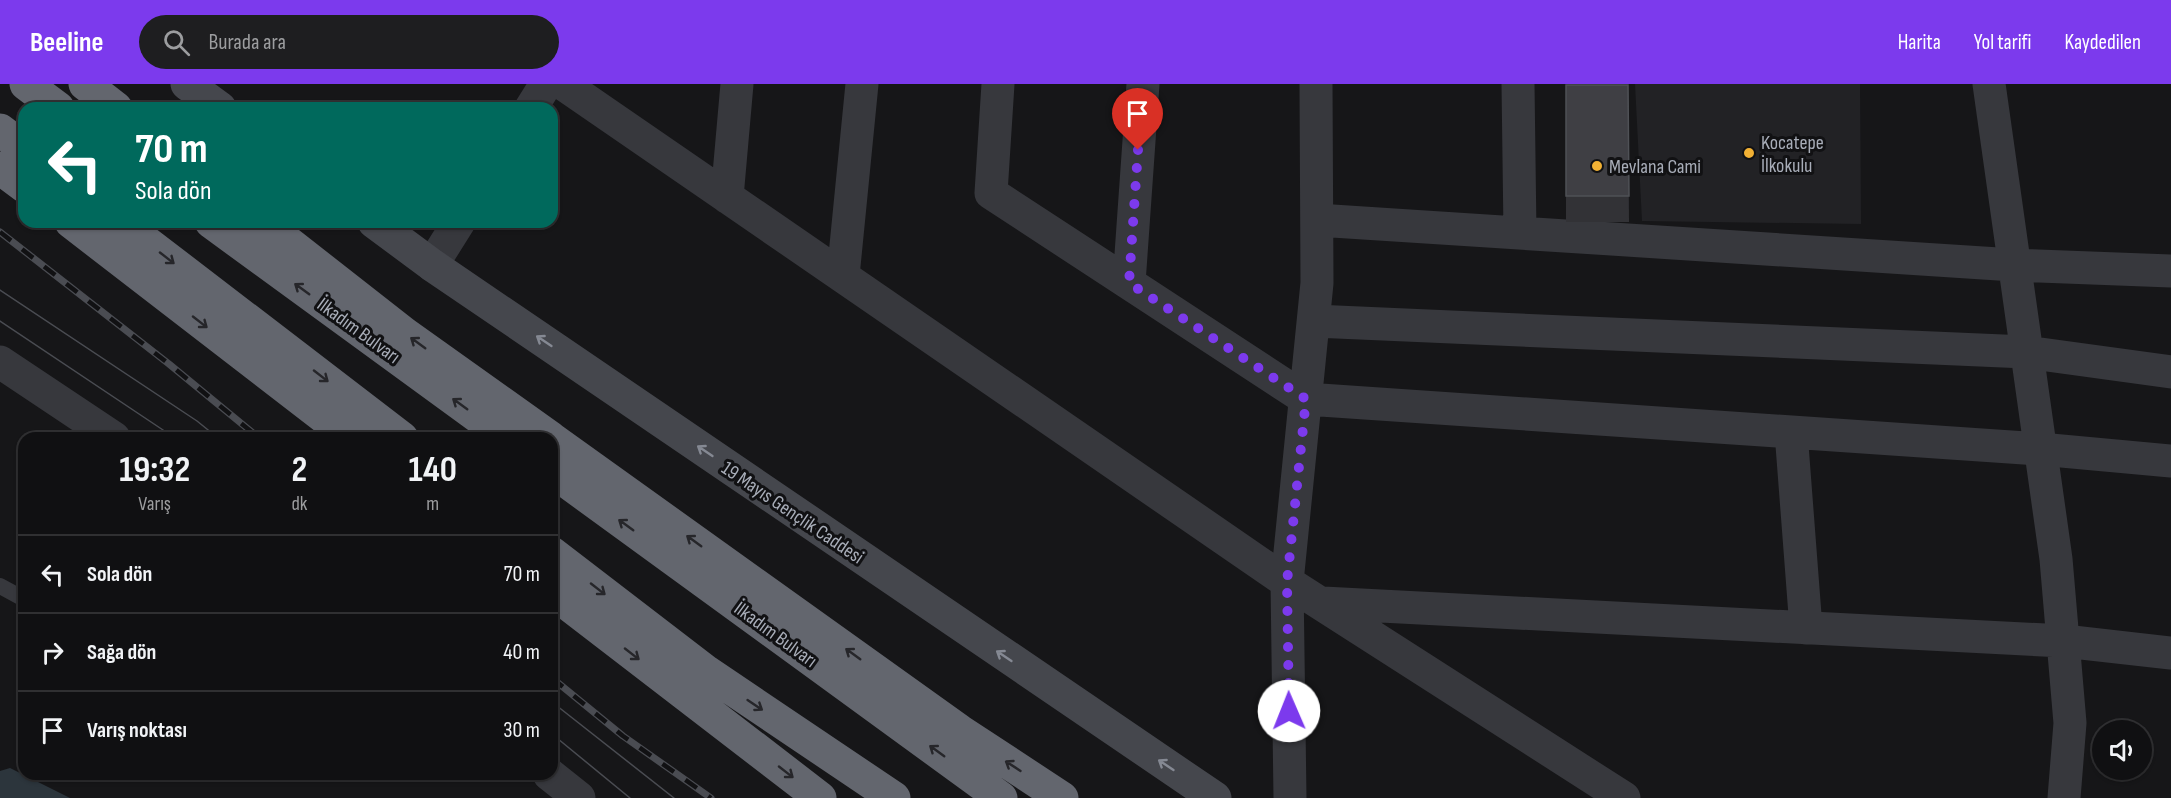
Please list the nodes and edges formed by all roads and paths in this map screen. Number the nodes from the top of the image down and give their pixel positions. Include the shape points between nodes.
1 (26, 84) edge
2 (85, 84) edge
3 (187, 84) edge
4 (546, 84) edge
5 (562, 84) edge
6 (737, 84) edge
7 (862, 84) edge
8 (998, 84) edge
9 (1143, 84) edge
10 (1316, 84) edge
11 (1518, 84) edge
12 (1989, 84) edge
13 (605, 97) edge
14 (50, 102) edge
15 (108, 102) edge
16 (212, 102) edge
17 (535, 102) edge
18 (0, 130) edge
19 (18, 144) edge
20 (0, 168) edge
21 (18, 182) edge
22 (727, 197) junction
23 (1317, 219) junction
24 (78, 228) edge
25 (128, 228) edge
26 (219, 228) edge
27 (270, 228) edge
28 (382, 228) edge
29 (455, 228) edge
30 (1520, 233) junction
31 (432, 265) junction
32 (2014, 265) junction
33 (2171, 271) edge
34 (843, 276) junction
35 (1129, 283) junction
36 (1314, 321) junction
37 (2026, 352) junction
38 (0, 362) edge
39 (2171, 372) edge
40 (1306, 399) junction
41 (105, 432) edge
42 (343, 432) edge
43 (394, 432) edge
44 (499, 432) edge
45 (541, 432) edge
46 (1791, 432) junction
47 (558, 444) edge
48 (2040, 449) junction
49 (2171, 461) edge
50 (558, 475) edge
51 (558, 558) edge
52 (1287, 582) junction
53 (0, 586) edge
54 (18, 595) edge
55 (558, 597) edge
56 (1319, 603) junction
57 (1806, 628) junction
58 (2064, 641) junction
59 (2171, 653) edge
60 (556, 780) edge
61 (579, 798) edge
62 (820, 798) edge
63 (894, 798) edge
64 (1001, 798) edge
65 (1062, 798) edge
66 (1215, 798) edge
67 (1290, 798) edge
68 (1624, 798) edge
69 (2064, 798) edge

1 - 14 highway
2 - 15 highway
3 - 16 main road
4 - 17 street
5 - 13 street
6 - 22 street
7 - 34 street
8 - 35 street via 991,193
9 - 35 street
10 - 23 street
11 - 30 street
12 - 32 street
13 - 22 street
18 - 19 highway
20 - 21 highway
22 - 34 street
23 - 30 street
23 - 36 street
24 -> 42 highway
25 -> 43 highway
44 -> 26 highway, İlkadım Bulvarı
45 -> 27 highway via 405,334
28 - 31 main road, 19 Mayıs Gençlik Caddesi
29 - 31 street
30 - 32 street
66 -> 31 main road, 19 Mayıs Gençlik Caddesi
32 - 33 street
32 - 37 street
34 - 52 street
35 - 40 street
36 - 37 street
36 - 40 street
37 - 39 street
37 - 48 street
38 - 41 street
40 - 46 street
40 - 52 street
46 - 48 street
46 - 57 street
65 -> 47 highway via 960,731
48 - 49 street
48 - 58 street
64 -> 50 highway, İlkadım Bulvarı
51 -> 63 highway via 706,672
52 - 56 street
52 - 67 street
53 - 54 lane
55 -> 62 highway
56 - 57 street
56 - 68 street
57 - 58 street
58 - 59 street
58 - 69 street via 2070,723
60 - 61 street

